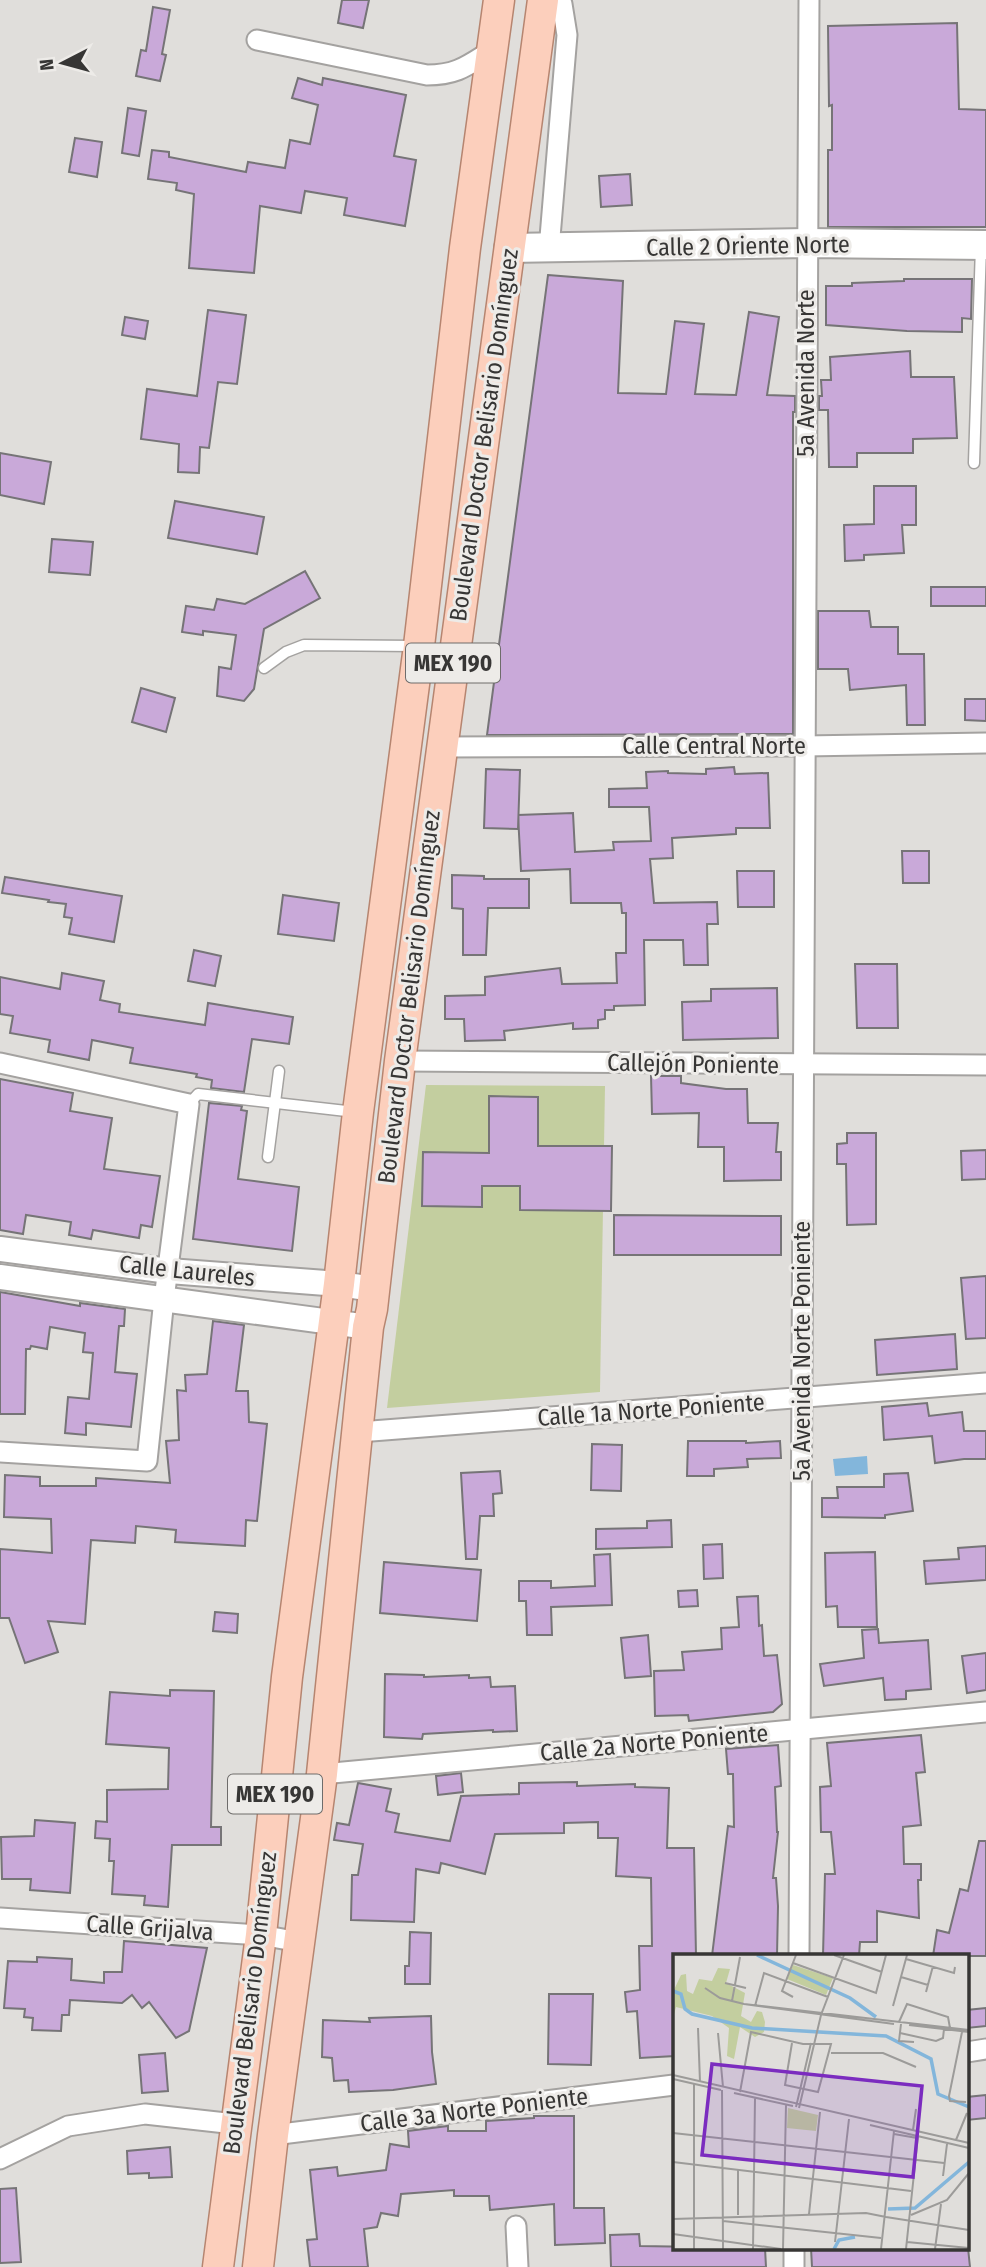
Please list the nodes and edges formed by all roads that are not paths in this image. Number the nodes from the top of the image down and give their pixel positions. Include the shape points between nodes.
1 (499, 0) edge
2 (534, 0) edge
3 (543, 0) edge
4 (558, 0) edge
5 (809, 0) edge
6 (257, 40) dead end
7 (494, 49) junction
8 (807, 243) junction
9 (983, 245) edge
10 (509, 248) junction
11 (550, 249) junction
12 (974, 463) dead end
13 (419, 646) junction
14 (264, 668) dead end
15 (986, 743) edge
16 (804, 746) junction
17 (441, 747) junction
18 (400, 1061) junction
19 (0, 1063) edge
20 (804, 1065) junction
21 (986, 1065) edge
22 (279, 1071) dead end
23 (275, 1103) junction
24 (189, 1104) junction
25 (358, 1112) junction
26 (268, 1157) dead end
27 (0, 1249) edge
28 (169, 1271) junction
29 (0, 1277) edge
30 (339, 1284) junction
31 (374, 1289) junction
32 (164, 1299) junction
33 (333, 1321) junction
34 (368, 1327) junction
35 (986, 1383) edge
36 (802, 1398) junction
37 (359, 1432) junction
38 (0, 1452) edge
39 (986, 1712) edge
40 (800, 1729) junction
41 (322, 1774) junction
42 (0, 1918) edge
43 (261, 1935) junction
44 (299, 1942) junction
45 (799, 1954) edge
46 (986, 2049) edge
47 (968, 2052) edge
48 (673, 2085) edge
49 (235, 2124) junction
50 (273, 2135) junction
51 (0, 2159) edge
52 (516, 2226) dead end
53 (218, 2267) edge
54 (258, 2267) edge
55 (518, 2267) edge

1 - 7 main road, Boulevard Doctor Belisario Domínguez / MEX 190
2 - 7 main road
3 - 10 main road, Boulevard Doctor Belisario Domínguez / MEX 190
4 - 11 street via 567,35
5 - 8 street, 5a Avenida Norte
6 - 7 street via 427,75 460,70
7 - 13 main road, Boulevard Doctor Belisario Domínguez / MEX 190 via 465,248
8 - 9 main road, Calle 2 Oriente Norte
8 - 11 main road, Calle 2 Oriente Norte
8 - 16 street, 5a Avenida Norte
9 - 12 lane
10 - 11 main road, Calle 2 Oriente Norte
10 - 17 main road, Boulevard Doctor Belisario Domínguez / MEX 190
13 - 14 lane via 304,645
13 - 25 main road, Boulevard Doctor Belisario Domínguez / MEX 190
15 - 16 street, Calle Central Norte
16 - 17 street, Calle Central Norte
16 - 20 street, 5a Avenida Norte Poniente
17 - 18 main road, Boulevard Doctor Belisario Domínguez / MEX 190
18 - 20 street, Callejón Poniente
18 - 31 main road, Boulevard Doctor Belisario Domínguez / MEX 190
19 - 24 street
20 - 21 street, Callejón Poniente
20 - 36 street, 5a Avenida Norte Poniente
22 - 23 lane
23 - 24 lane via 198,1094
23 - 25 lane
23 - 26 lane
24 - 28 street
25 - 30 main road, Boulevard Doctor Belisario Domínguez / MEX 190
27 - 28 street, Calle Laureles
28 - 30 street, Calle Laureles
28 - 32 street
29 - 32 street, Calle Laureles
30 - 31 street, Calle Laureles
30 - 33 main road, Boulevard Doctor Belisario Domínguez / MEX 190
31 - 34 main road, Boulevard Doctor Belisario Domínguez / MEX 190
32 - 33 street, Calle Laureles
32 - 38 street via 147,1461
33 - 34 street, Calle Laureles
33 - 43 main road, Boulevard Belisario Domínguez / MEX 190 via 287,1677
34 - 37 main road, Boulevard Belisario Domínguez / MEX 190
35 - 36 street, Calle 1a Norte Poniente
36 - 37 street, Calle 1a Norte Poniente
36 - 40 street, 5a Avenida Norte Poniente
37 - 41 main road, Boulevard Belisario Domínguez / MEX 190
39 - 40 street, Calle 2a Norte Poniente
40 - 41 street, Calle 2a Norte Poniente
40 - 45 street, 5a Avenida Norte Poniente
41 - 44 main road, Boulevard Belisario Domínguez / MEX 190
42 - 43 street, Calle Grijalva
43 - 44 street, Calle Grijalva
43 - 49 main road, Boulevard Belisario Domínguez / MEX 190
44 - 50 main road, Boulevard Belisario Domínguez / MEX 190
46 - 47 street
48 - 50 street, Calle 3a Norte Poniente
49 - 51 street via 145,2114 68,2126
49 - 53 main road, Boulevard Belisario Domínguez / MEX 190
50 - 54 main road, Boulevard Belisario Domínguez / MEX 190
52 - 55 street

